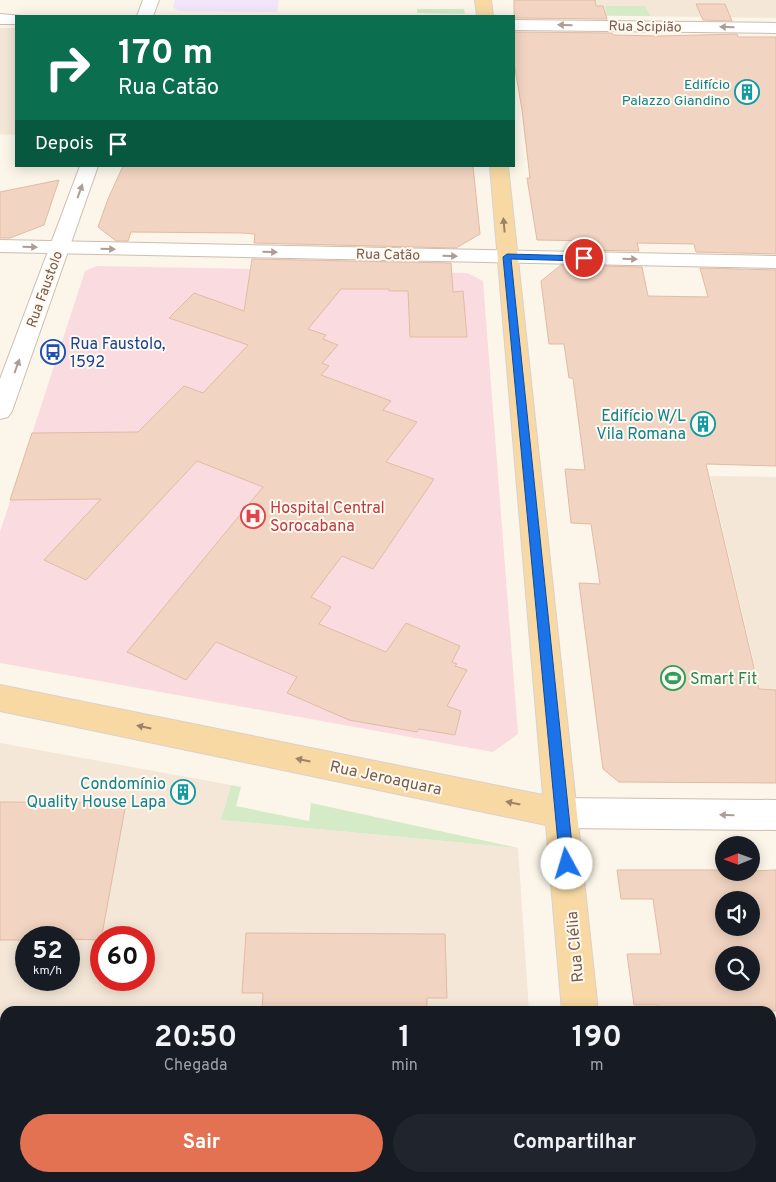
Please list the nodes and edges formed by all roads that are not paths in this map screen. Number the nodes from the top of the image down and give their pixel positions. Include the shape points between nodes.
1 (151, 0) edge
2 (483, 0) edge
3 (145, 15) edge
4 (485, 15) edge
5 (0, 19) edge
6 (15, 20) edge
7 (515, 24) edge
8 (776, 28) edge
9 (89, 167) edge
10 (499, 167) edge
11 (0, 246) edge
12 (59, 248) junction
13 (507, 257) junction
14 (776, 262) edge
15 (0, 411) edge
16 (0, 698) edge
17 (561, 813) junction
18 (776, 815) edge
19 (580, 1006) edge

1 - 3 street
2 - 4 main road
5 - 6 street
8 -> 7 street, Rua Scipião
12 -> 9 street, Rua Faustolo
13 -> 10 main road, Rua Clélia
11 -> 12 street, Rua Catão
12 -> 13 street, Rua Catão
15 -> 12 street, Rua Faustolo
13 -> 14 street, Rua Catão
13 - 17 main road, Rua Clélia
17 -> 16 main road, Rua Jeroaquara
18 -> 17 street, Rua Jeroaquara
17 - 19 main road, Rua Clélia

